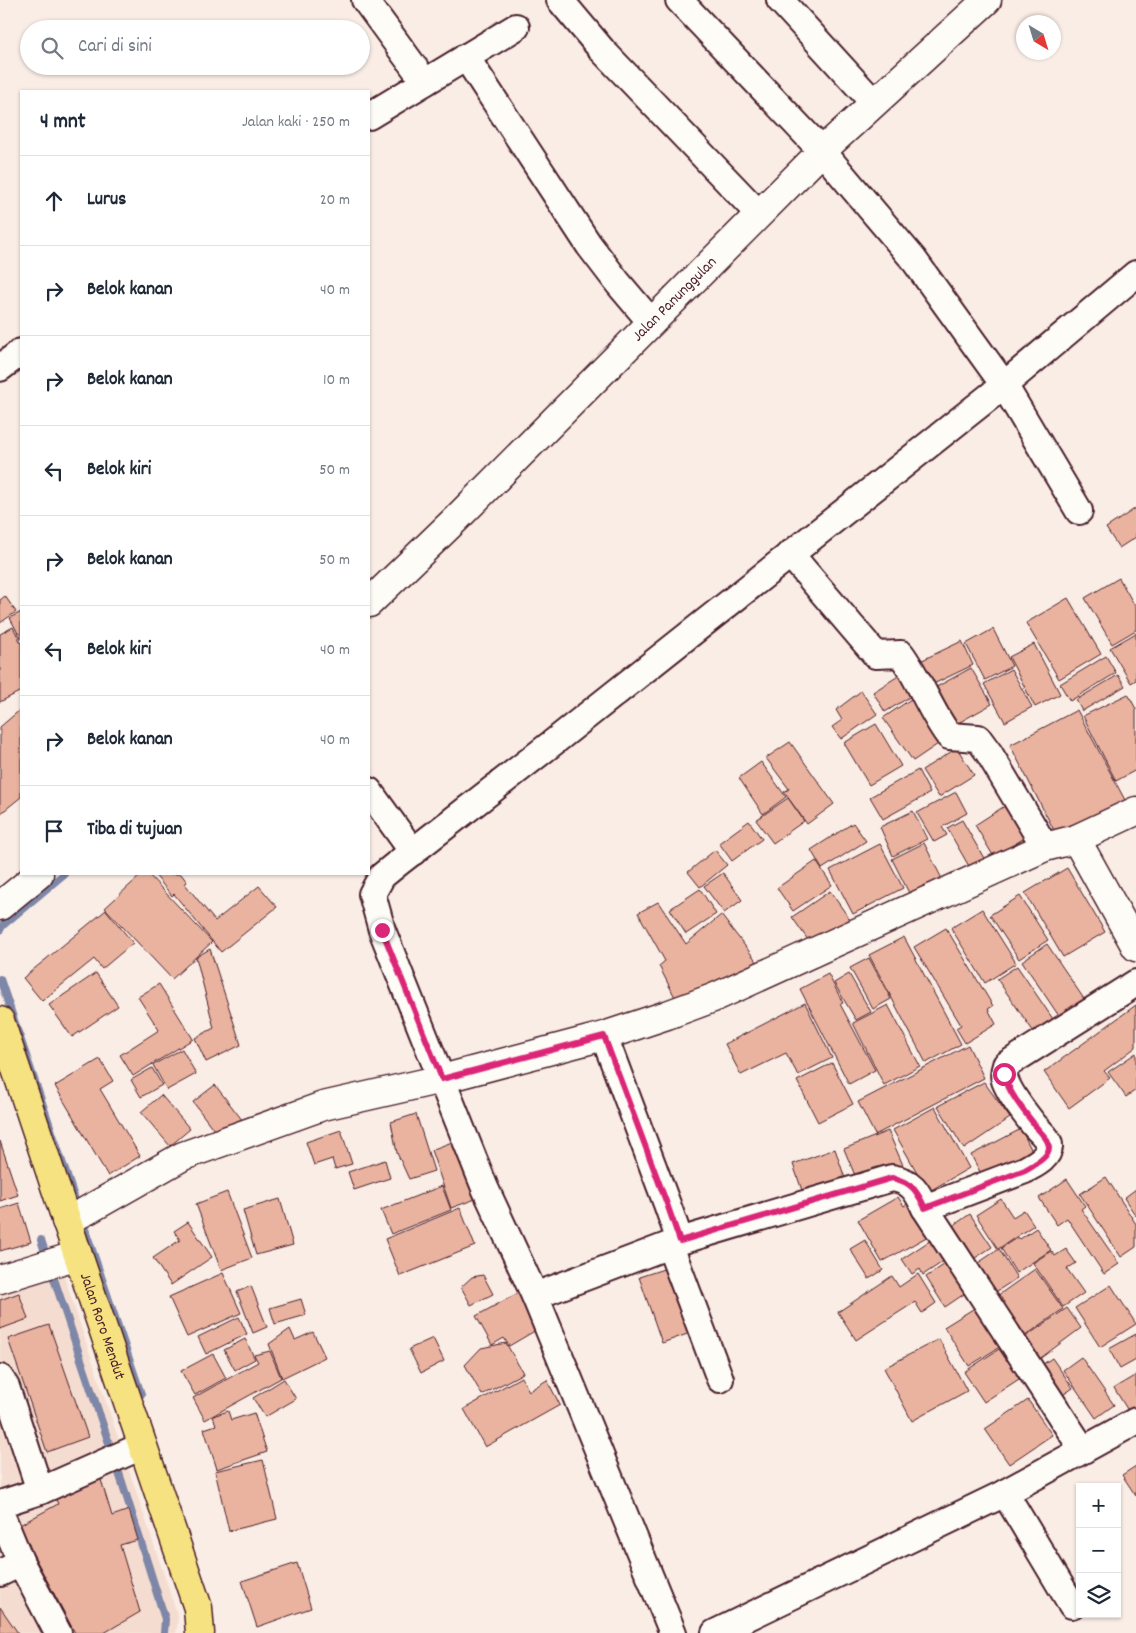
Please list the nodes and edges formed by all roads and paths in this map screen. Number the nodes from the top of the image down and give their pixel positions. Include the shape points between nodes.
1 (365, 0) edge
2 (560, 0) edge
3 (679, 0) edge
4 (780, 0) edge
5 (986, 0) edge
6 (516, 27) dead end
7 (466, 57) junction
8 (425, 82) junction
9 (874, 103) junction
10 (370, 115) edge
11 (822, 151) junction
12 (759, 214) junction
13 (1136, 274) edge
14 (651, 322) junction
15 (20, 353) edge
16 (0, 368) edge
17 (1004, 385) junction
18 (1078, 511) dead end
19 (790, 554) junction
20 (370, 602) edge
21 (370, 792) edge
22 (1136, 811) edge
23 (1076, 839) junction
24 (1045, 848) junction
25 (414, 852) junction
26 (38, 875) edge
27 (0, 906) edge
28 (1136, 946) edge
29 (1136, 983) edge
30 (0, 1021) edge
31 (604, 1036) junction
32 (442, 1079) junction
33 (925, 1208) junction
34 (75, 1217) junction
35 (675, 1244) junction
36 (58, 1261) junction
37 (0, 1279) edge
38 (535, 1296) junction
39 (0, 1378) edge
40 (720, 1379) dead end
41 (1136, 1421) edge
42 (134, 1449) junction
43 (1083, 1450) junction
44 (40, 1491) junction
45 (1004, 1493) junction
46 (0, 1504) edge
47 (0, 1512) edge
48 (10, 1568) edge
49 (1072, 1606) dead end
50 (58, 1633) edge
51 (200, 1633) edge
52 (673, 1633) edge
53 (715, 1633) edge

1 - 8 street
2 - 12 street via 602,50
3 - 11 street
4 - 9 street
5 - 9 street, Jalan Panunggulan
6 - 7 street
7 - 8 street
7 - 14 street via 589,245
8 - 10 street
9 - 11 street, Jalan Panunggulan
11 - 12 street, Jalan Panunggulan
11 - 17 street via 914,260
12 - 14 street, Jalan Panunggulan
13 - 17 street
14 - 20 street, Jalan Panunggulan
15 - 16 street
17 - 18 street
17 - 19 street
19 - 24 street via 876,655 901,654 949,736 978,738
19 - 25 street
21 - 25 street
22 - 23 street
23 - 24 street
23 - 28 street
24 - 31 street via 713,998
25 - 32 street via 382,876 372,894 382,930
26 - 27 street
29 - 33 street via 1006,1064 1006,1083 1048,1141 1045,1156 1025,1170
30 - 34 main road, Jalan Roro Mendut
31 - 32 street
31 - 35 street via 667,1204
32 - 34 street via 323,1106 183,1156
32 - 38 street via 484,1188
33 - 35 street via 918,1193 904,1180 892,1178
33 - 43 street
34 - 36 main road, Jalan Roro Mendut
35 - 38 street
35 - 40 street
36 - 37 street
36 - 42 main road, Jalan Roro Mendut
38 - 52 street
39 - 44 street via 6,1387
41 - 43 street
42 - 44 street
42 - 51 main road, Jalan Roro Mendut via 198,1608
43 - 45 street
44 - 46 street
45 - 49 street
45 - 53 street
47 - 48 street
48 - 50 street

